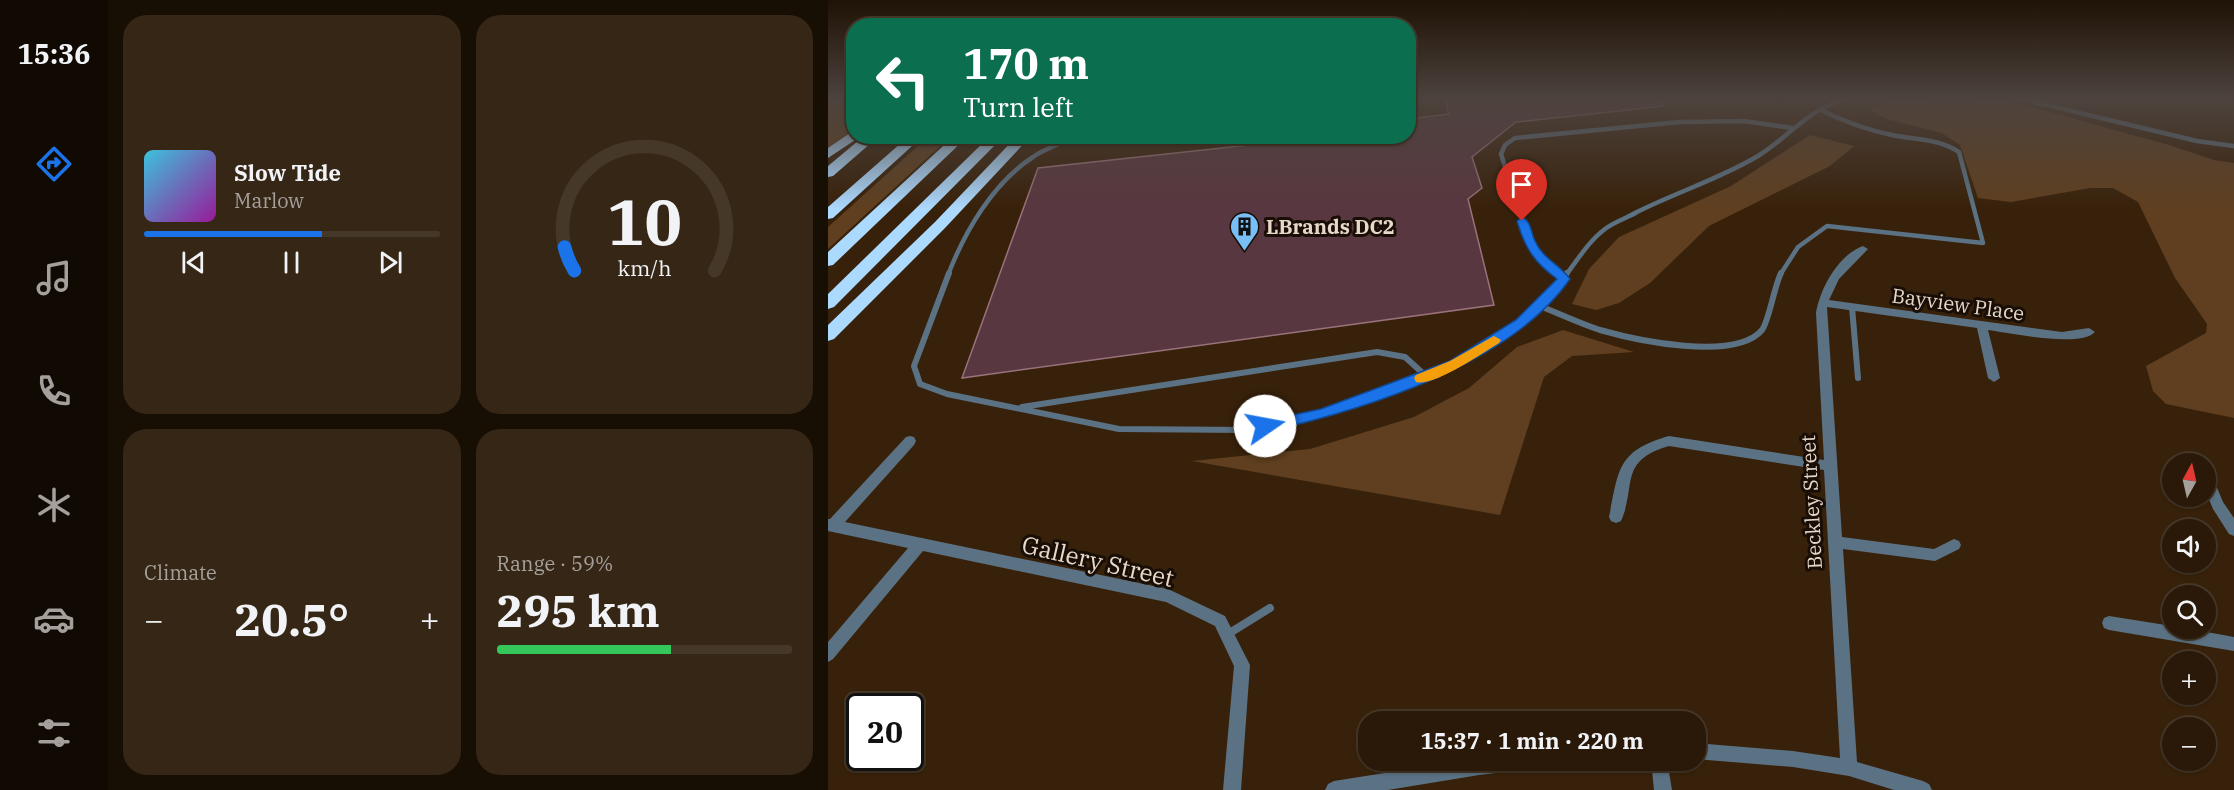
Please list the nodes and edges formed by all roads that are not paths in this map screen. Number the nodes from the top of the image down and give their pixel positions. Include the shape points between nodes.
1 (1547, 135) edge
2 (1784, 135) edge
3 (1891, 135) edge
4 (2171, 135) edge
5 (846, 142) edge
6 (864, 144) edge
7 (908, 144) edge
8 (953, 144) edge
9 (990, 144) edge
10 (1017, 144) edge
11 (1059, 144) edge
12 (2234, 146) edge
13 (828, 154) edge
14 (828, 174) edge
15 (828, 215) edge
16 (1863, 249) dead end
17 (828, 261) edge
18 (1564, 279) junction
19 (828, 303) edge
20 (1822, 303) junction
21 (1540, 306) junction
22 (1852, 308) junction
23 (1982, 326) junction
24 (2089, 332) dead end
25 (828, 335) edge
26 (1426, 376) junction
27 (1858, 378) dead end
28 (1994, 378) dead end
29 (1016, 408) junction
30 (910, 441) dead end
31 (1830, 466) junction
32 (2216, 500) edge
33 (1616, 517) dead end
34 (830, 526) edge
35 (2234, 530) edge
36 (1834, 542) junction
37 (919, 545) junction
38 (1954, 545) dead end
39 (1270, 608) dead end
40 (2109, 623) dead end
41 (1227, 634) junction
42 (2234, 644) edge
43 (828, 654) edge
44 (1706, 752) edge
45 (1849, 768) junction
46 (1457, 771) edge
47 (1660, 771) edge
48 (1364, 788) edge
49 (1232, 790) edge
50 (1334, 790) edge
51 (1663, 790) edge
52 (1923, 790) edge

1 - 18 lane via 1515,138 1501,154 1530,244 1546,265
2 - 18 lane via 1759,155 1706,183 1606,228
3 - 21 lane via 1937,141 1959,152 1983,243 1827,226 1812,232 1792,253 1778,278 1762,331 1746,342 1722,347 1638,338 1588,326
4 - 12 lane
5 - 13 highway
6 - 14 highway
7 - 15 highway
8 - 17 highway
9 - 19 highway
10 - 25 highway
11 - 29 lane via 1011,172 985,204 953,262 914,366 920,384 947,394
16 - 20 street, Beckley Street via 1834,274
18 - 21 lane
20 - 22 street, Bayview Place
20 - 31 street, Beckley Street
21 - 26 lane via 1521,324 1474,353
22 - 23 street, Bayview Place
22 - 27 lane
23 - 24 street, Bayview Place via 2062,336
23 - 28 street
26 - 29 lane via 1322,414 1246,430 1119,429
26 - 29 lane via 1410,358 1396,352 1377,352
30 - 34 street
31 - 33 street via 1670,441 1652,445 1636,454 1626,470
31 - 36 street, Beckley Street
32 - 35 street
34 - 37 street, Gallery Street
36 - 38 street via 1935,555
36 - 45 street, Beckley Street
37 - 41 street, Gallery Street via 1168,596 1220,621
37 - 43 street
39 - 41 lane
40 - 42 street
41 - 49 street, Gallery Street via 1242,665
44 - 45 street
45 - 52 street
46 - 48 street
47 - 51 street
48 - 50 street

